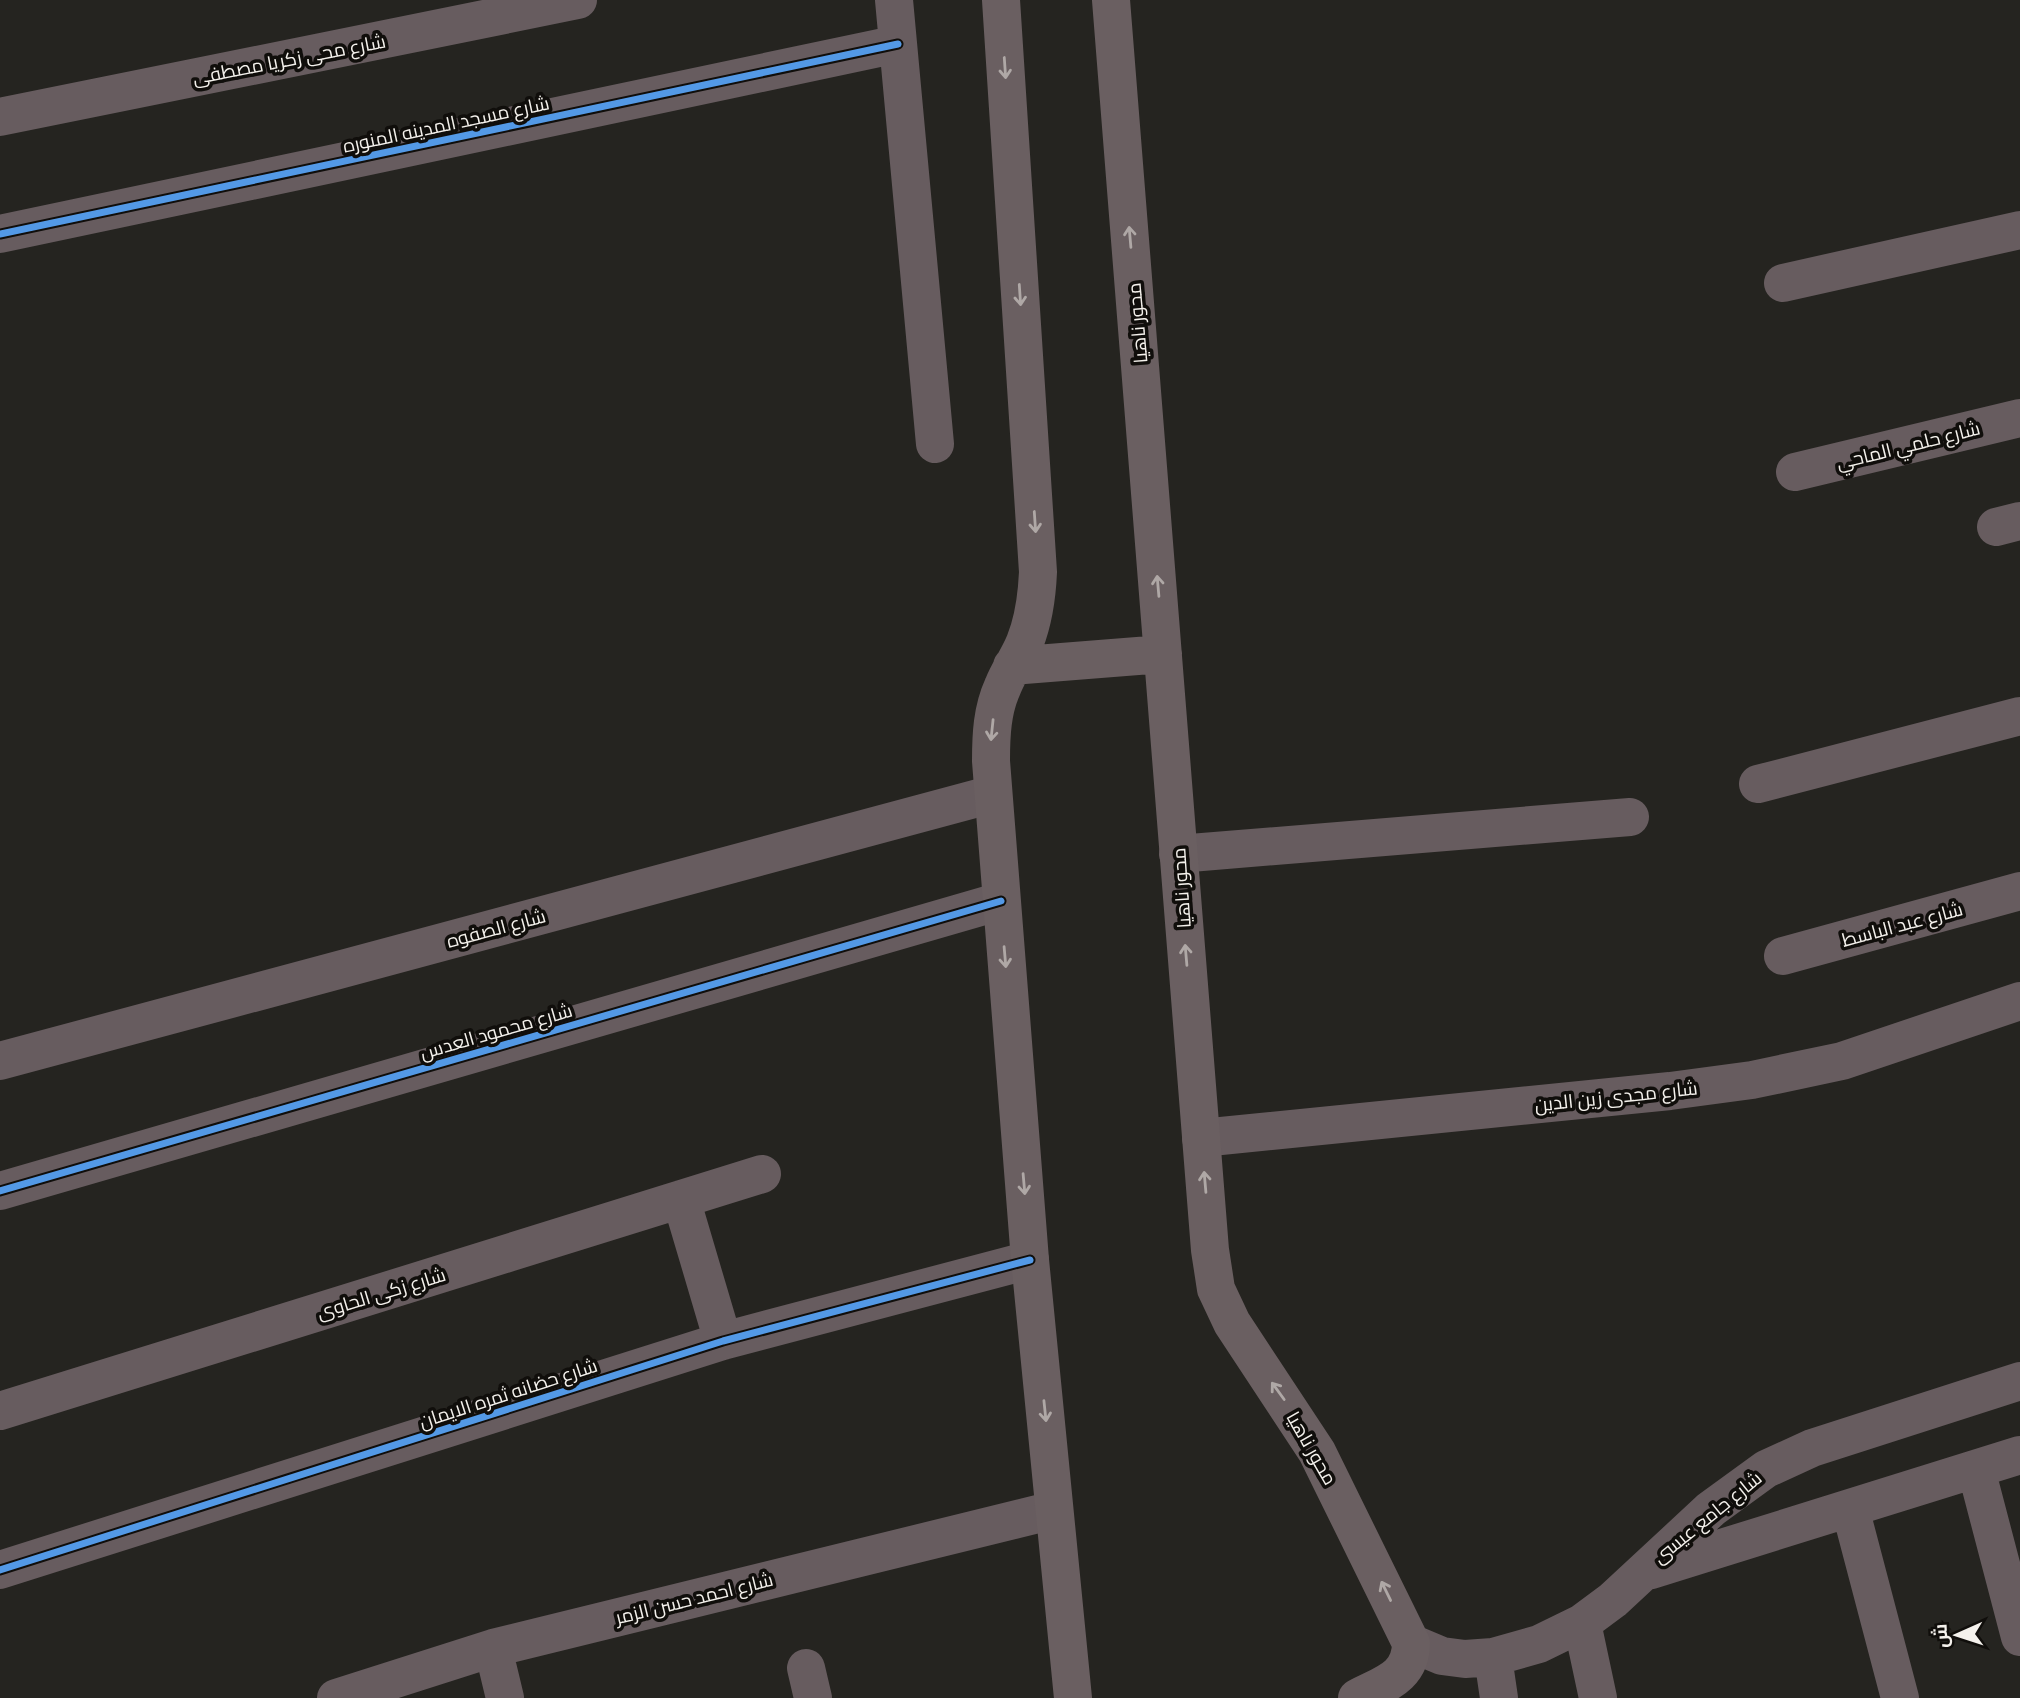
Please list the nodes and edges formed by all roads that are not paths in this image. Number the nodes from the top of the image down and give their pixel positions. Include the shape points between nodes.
1 (578, 0) edge
2 (894, 0) edge
3 (1001, 0) edge
4 (1111, 0) edge
5 (898, 44) junction
6 (0, 117) edge
7 (2020, 230) edge
8 (0, 234) edge
9 (1783, 283) dead end
10 (2020, 418) edge
11 (935, 444) dead end
12 (1795, 472) dead end
13 (1163, 654) junction
14 (1012, 666) junction
15 (2020, 716) edge
16 (1758, 784) dead end
17 (993, 794) junction
18 (1630, 817) dead end
19 (1178, 853) junction
20 (2020, 891) edge
21 (1001, 901) junction
22 (1783, 956) dead end
23 (2020, 1001) edge
24 (0, 1061) edge
25 (1201, 1138) junction
26 (762, 1174) dead end
27 (0, 1191) edge
28 (681, 1199) junction
29 (1030, 1260) junction
30 (723, 1341) junction
31 (2020, 1381) edge
32 (0, 1411) edge
33 (2020, 1455) edge
34 (1976, 1469) junction
35 (1850, 1508) junction
36 (1055, 1510) junction
37 (0, 1570) edge
38 (1640, 1573) junction
39 (1582, 1623) junction
40 (2020, 1637) edge
41 (1411, 1643) junction
42 (493, 1648) junction
43 (1493, 1657) junction
44 (336, 1698) edge
45 (505, 1698) edge
46 (1073, 1698) edge
47 (1357, 1698) edge
48 (1499, 1698) edge
49 (1598, 1698) edge
50 (1900, 1698) edge

1 - 6 street, شارع محى زكريا مصطفى
2 - 5 street
3 -> 14 main road via 1038,572 1032,619
13 -> 4 main road, محور ناهيا
5 - 8 street, شارع مسجد المدينه المنوره
5 - 11 street
7 - 9 street
10 - 12 street, شارع حلمي الماحي
13 - 14 main road
13 - 19 main road, محور ناهيا
14 -> 17 main road via 994,712
15 - 16 street
17 - 21 main road
17 - 24 street, شارع الصفوه
18 - 19 street
25 -> 19 main road, محور ناهيا
20 - 22 street, شارع عبد الباسط
21 - 27 street, شارع محمود العدس
21 -> 29 main road
23 - 25 street, شارع مجدى زين الدين via 1842,1061 1752,1080
41 -> 25 main road, محور ناهيا via 1317,1452 1232,1323 1216,1289
26 - 28 street, شارع زكى الحاوى
28 - 30 street
28 - 32 street, شارع زكى الحاوى
29 - 30 street, شارع حضانه ثمره الايمان
29 -> 36 main road
30 - 37 street, شارع حضانه ثمره الايمان
31 - 38 street, شارع جامع عيسى via 1812,1448 1766,1469 1711,1509
33 - 34 street
34 - 35 street
34 - 40 street
35 - 38 street
35 - 50 street
36 - 42 street, شارع احمد حسن الزمر
36 - 46 main road
38 - 39 street, شارع جامع عيسى
39 - 43 street, شارع جامع عيسى via 1539,1644
39 - 49 street
41 - 43 street, شارع جامع عيسى via 1454,1659
41 - 47 main road via 1408,1665 1399,1675
42 - 44 street, شارع احمد حسن الزمر
42 - 45 street
43 - 48 street

